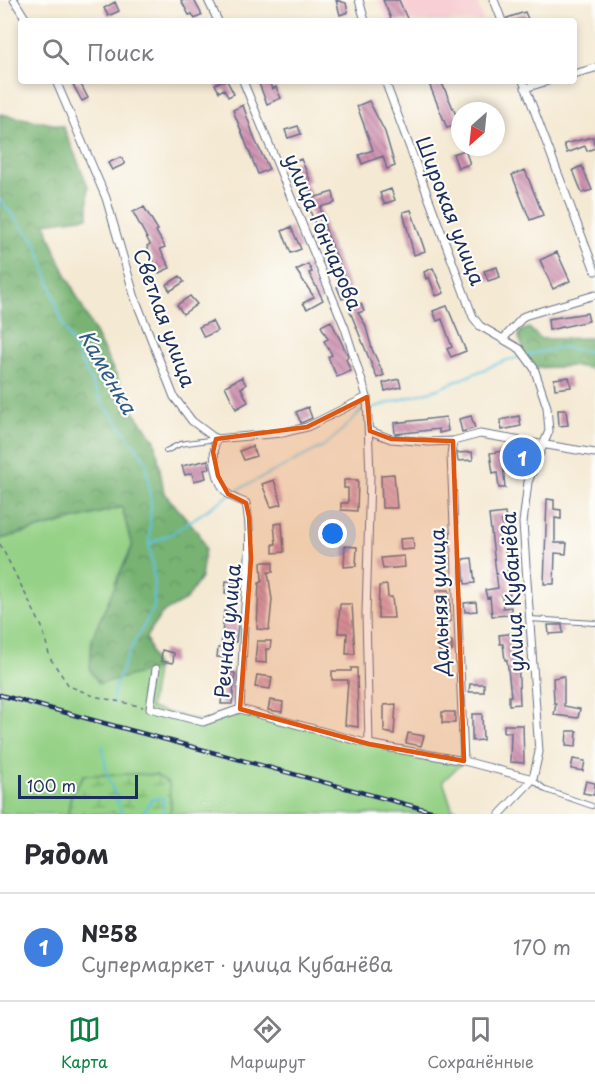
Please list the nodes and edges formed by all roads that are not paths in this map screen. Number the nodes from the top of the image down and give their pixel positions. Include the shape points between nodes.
1 (14, 0) edge
2 (208, 0) edge
3 (359, 0) edge
4 (494, 0) edge
5 (25, 18) edge
6 (217, 18) edge
7 (364, 18) edge
8 (501, 18) edge
9 (595, 68) edge
10 (577, 73) edge
11 (57, 84) edge
12 (244, 84) edge
13 (386, 84) edge
14 (524, 84) edge
15 (595, 271) edge
16 (595, 287) edge
17 (593, 295) edge
18 (502, 339) junction
19 (367, 397) junction
20 (370, 431) junction
21 (216, 439) junction
22 (453, 441) junction
23 (544, 444) junction
24 (166, 451) dead end
25 (595, 453) edge
26 (530, 619) junction
27 (595, 623) edge
28 (156, 669) dead end
29 (240, 709) junction
30 (369, 744) junction
31 (464, 761) junction
32 (533, 779) junction
33 (592, 806) dead end
34 (500, 814) edge

1 - 5 street
2 - 6 street
3 - 7 street
4 - 8 street
9 - 10 street
11 - 21 street, Светлая улица via 106,198 135,298 174,397 192,421
12 - 19 street, улица Гончарова via 345,328
13 - 18 street, Широкая улица via 473,317
14 - 15 street
16 - 17 street
17 - 18 street via 524,316
18 - 23 street, улица Кубанёва via 520,349 534,368 547,407 549,431
19 - 20 street, улица Гончарова
19 - 21 street via 307,427
20 - 22 street via 405,441
20 - 30 street, улица Гончарова via 366,614
21 - 24 lane via 180,444
21 - 29 street, Речная улица via 213,452 218,476 228,494 246,503 249,517 251,559
22 - 23 street via 480,434
22 - 31 street, Дальняя улица
23 - 25 street
23 - 26 street, улица Кубанёва via 525,500 523,523
26 - 27 lane
26 - 32 street, улица Кубанёва via 538,752
28 - 29 street, Речная улица via 150,708 203,722
29 - 30 street
30 - 31 street
31 - 32 street
32 - 33 lane via 546,790
32 - 34 street

